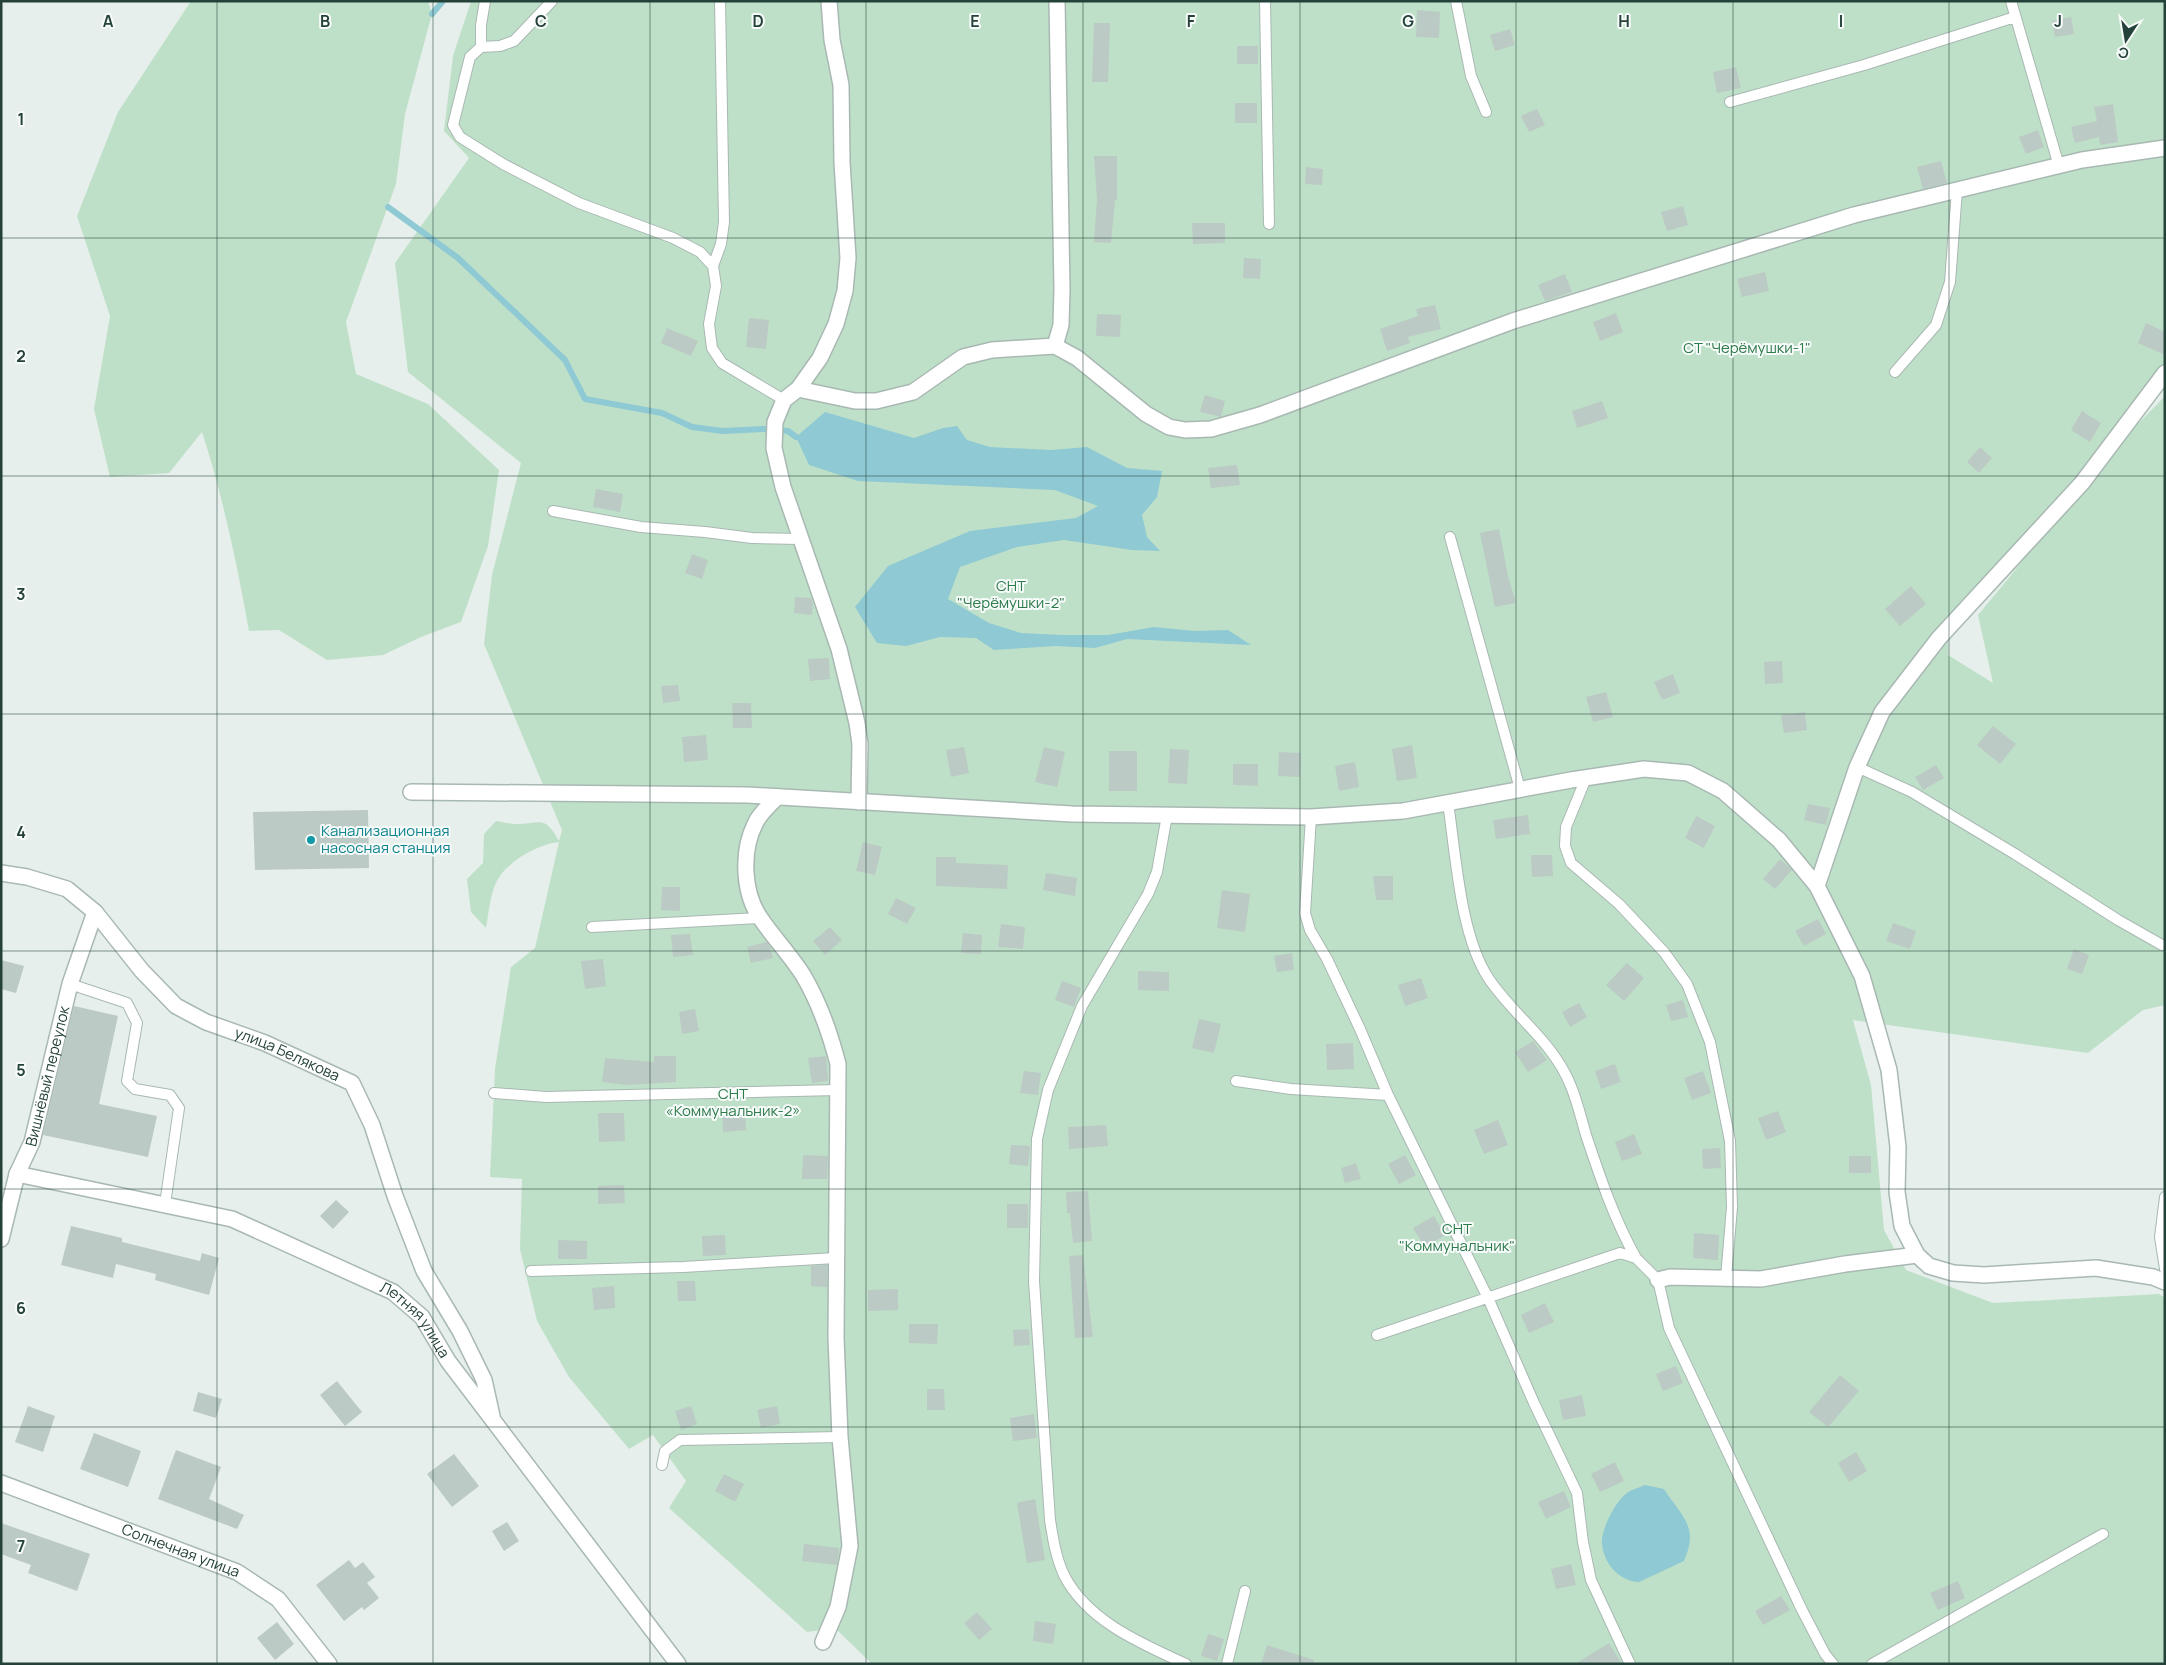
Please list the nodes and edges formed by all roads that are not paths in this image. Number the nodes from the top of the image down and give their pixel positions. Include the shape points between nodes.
1 (485, 1) edge
2 (552, 1) edge
3 (720, 1) edge
4 (829, 1) edge
5 (1057, 1) edge
6 (1265, 1) edge
7 (1456, 1) edge
8 (2011, 1) edge
9 (2015, 17) junction
10 (482, 47) junction
11 (1730, 102) dead end
12 (1486, 112) dead end
13 (2165, 148) edge
14 (2059, 166) junction
15 (1957, 190) junction
16 (1269, 224) dead end
17 (713, 266) junction
18 (1055, 346) junction
19 (1895, 372) dead end
20 (2165, 373) edge
21 (798, 389) junction
22 (784, 400) junction
23 (553, 511) dead end
24 (1450, 537) dead end
25 (801, 539) junction
26 (1857, 766) junction
27 (1586, 778) junction
28 (1520, 789) junction
29 (411, 792) dead end
30 (777, 798) junction
31 (859, 802) junction
32 (1448, 803) junction
33 (1167, 815) junction
34 (1311, 817) junction
35 (1, 873) edge
36 (1817, 886) junction
37 (95, 912) junction
38 (759, 918) junction
39 (592, 927) dead end
40 (2162, 944) dead end
41 (70, 984) junction
42 (1236, 1081) dead end
43 (838, 1090) junction
44 (494, 1093) dead end
45 (1388, 1095) junction
46 (17, 1174) junction
47 (2165, 1196) edge
48 (165, 1204) junction
49 (1, 1239) edge
50 (1917, 1255) junction
51 (836, 1258) junction
52 (1636, 1258) junction
53 (2165, 1269) edge
54 (531, 1272) dead end
55 (1726, 1278) junction
56 (1658, 1280) junction
57 (2165, 1282) edge
58 (1488, 1298) junction
59 (1377, 1335) dead end
60 (493, 1421) junction
61 (840, 1437) junction
62 (662, 1465) dead end
63 (1, 1483) edge
64 (2103, 1534) dead end
65 (1245, 1591) dead end
66 (823, 1642) dead end
67 (329, 1664) edge
68 (678, 1664) edge
69 (1186, 1664) edge
70 (1227, 1664) edge
71 (1630, 1664) edge
72 (1833, 1664) edge
73 (1872, 1664) edge

1 - 10 lane
2 - 10 lane via 514,40 500,46
3 - 17 lane via 724,222
4 - 21 street via 840,85 848,258 845,291 836,324 820,358
5 - 18 street via 1062,290 1061,325
6 - 16 lane
7 - 12 lane via 1471,76
8 - 9 lane
9 - 11 lane via 1864,65
9 - 14 lane
10 - 17 lane via 470,57 453,125 460,137 503,164 579,203 673,238 700,252
13 - 14 street
14 - 15 street
15 - 18 street via 1854,214 1513,321 1260,415 1211,429 1169,427 1146,414 1077,358
15 - 19 lane via 1950,282 1936,325
17 - 22 lane via 716,286 709,324 712,348 722,363
18 - 21 street via 992,350 963,357 913,392 876,401 855,401
20 - 26 street via 2082,482 1939,638 1882,712
21 - 22 street
22 - 25 street via 775,422 774,448
23 - 25 lane via 641,527 752,538
24 - 28 lane
25 - 31 street via 839,650 857,723
26 - 36 street
26 - 40 lane via 1912,792
27 - 28 street
27 - 36 street via 1644,770 1688,773 1722,791 1779,840
27 - 55 lane via 1566,827 1565,846 1571,863 1619,904 1664,952 1687,984 1710,1042 1730,1141 1732,1207
28 - 32 street
29 - 30 street via 591,792
30 - 31 street
30 - 38 street via 755,822 749,840 746,874 750,897
31 - 33 street via 1072,814
32 - 34 street via 1403,811
32 - 52 lane via 1466,922 1477,960 1515,1012 1555,1054 1570,1083 1619,1229
33 - 34 street
33 - 69 lane via 1157,872 1148,894 1082,1006 1048,1090 1037,1139 1034,1281 1050,1520 1056,1553 1078,1597 1111,1626
34 - 45 lane via 1304,913
35 - 37 street, улица Белякова via 68,889
36 - 50 street via 1862,976 1889,1070 1898,1147 1897,1192 1902,1226
37 - 41 street, Вишнёвый переулок
37 - 60 street, улица Белякова via 142,971 176,1006 206,1022 266,1043 352,1083 372,1125 424,1271 460,1331 484,1380
38 - 39 lane
38 - 43 street via 803,975 830,1031 838,1064
41 - 46 street, Вишнёвый переулок via 32,1142
41 - 48 lane via 127,1003 137,1023 127,1082 135,1089 170,1095 179,1108
42 - 45 lane via 1291,1089
43 - 44 lane via 546,1097
43 - 51 street
45 - 58 lane
46 - 48 street, Летняя улица
46 - 49 street, Вишнёвый переулок
47 - 53 lane via 2160,1237
48 - 60 street, Летняя улица via 232,1219 393,1292 422,1317 448,1361
50 - 55 street via 1762,1279
50 - 57 street via 1929,1266 1953,1273 1984,1276 2096,1268 2153,1277
51 - 54 lane
51 - 61 street
52 - 56 lane
52 - 58 lane via 1620,1253
55 - 56 street via 1670,1277
56 - 72 lane via 1669,1328 1802,1610
58 - 59 lane
58 - 71 lane via 1577,1493 1591,1580
60 - 68 street, Летняя улица
61 - 62 lane via 680,1440 665,1450
61 - 66 street via 850,1546 838,1607
63 - 67 street, Солнечная улица via 237,1572 278,1600
64 - 73 lane
65 - 70 lane

